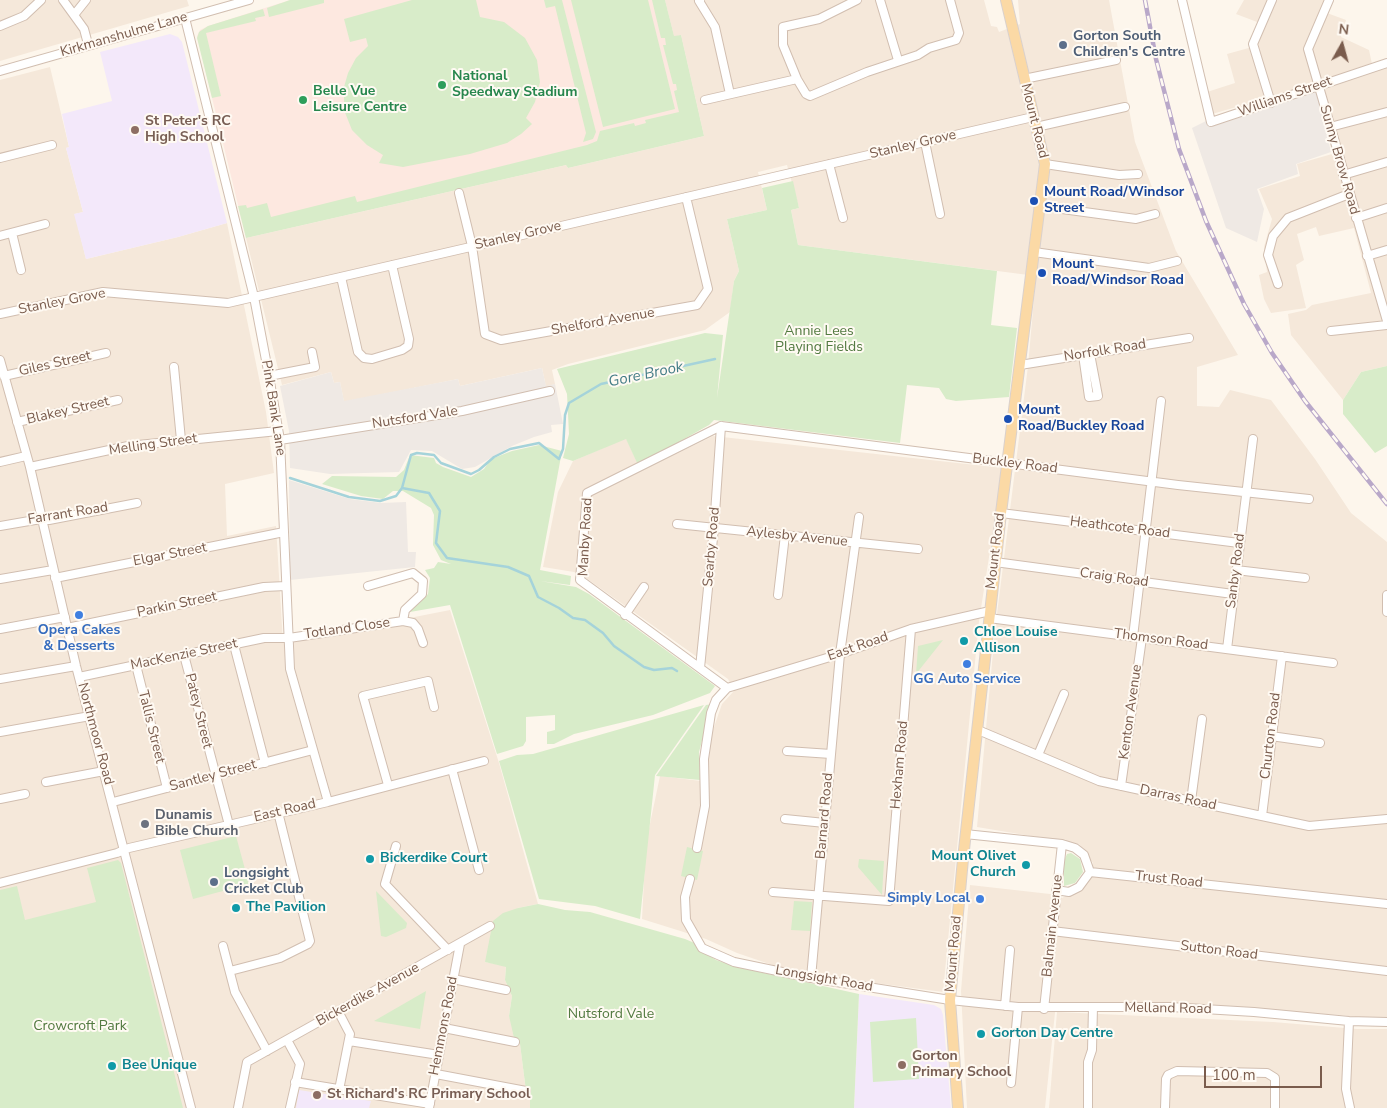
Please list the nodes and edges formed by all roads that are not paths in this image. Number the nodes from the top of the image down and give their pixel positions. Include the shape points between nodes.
1 (41, 0) edge
2 (63, 0) edge
3 (86, 0) edge
4 (249, 0) edge
5 (700, 0) edge
6 (857, 0) edge
7 (880, 0) edge
8 (950, 0) edge
9 (1006, 0) edge
10 (1182, 0) edge
11 (1272, 0) edge
12 (1329, 0) edge
13 (74, 14) junction
14 (185, 18) junction
15 (0, 26) edge
16 (88, 44) junction
17 (898, 60) junction
18 (1116, 60) dead end
19 (1387, 63) edge
20 (0, 71) edge
21 (797, 79) junction
22 (1024, 79) junction
23 (1318, 86) junction
24 (730, 94) junction
25 (705, 100) dead end
26 (1271, 103) junction
27 (1125, 107) dead end
28 (1387, 112) edge
29 (1034, 122) junction
30 (1330, 127) junction
31 (925, 142) junction
32 (52, 145) dead end
33 (0, 158) edge
34 (1387, 162) edge
35 (829, 164) junction
36 (1045, 164) junction
37 (1138, 174) dead end
38 (1343, 175) junction
39 (459, 193) dead end
40 (1349, 194) junction
41 (686, 197) junction
42 (1040, 206) junction
43 (1387, 208) edge
44 (940, 214) dead end
45 (1155, 214) dead end
46 (842, 218) dead end
47 (1356, 218) junction
48 (45, 224) dead end
49 (12, 233) junction
50 (0, 236) edge
51 (472, 246) junction
52 (1387, 250) edge
53 (1034, 252) junction
54 (1367, 256) junction
55 (1177, 261) dead end
56 (392, 265) junction
57 (20, 270) dead end
58 (340, 277) junction
59 (1278, 284) dead end
60 (254, 297) junction
61 (0, 314) edge
62 (1387, 323) edge
63 (1331, 331) dead end
64 (1189, 338) dead end
65 (312, 352) dead end
66 (106, 353) dead end
67 (1086, 354) junction
68 (0, 360) edge
69 (1020, 365) junction
70 (174, 367) dead end
71 (4, 376) junction
72 (269, 376) junction
73 (9, 392) junction
74 (550, 392) dead end
75 (0, 394) edge
76 (118, 400) dead end
77 (1161, 401) dead end
78 (18, 422) junction
79 (721, 426) junction
80 (278, 431) junction
81 (1253, 439) dead end
82 (181, 440) junction
83 (280, 440) junction
84 (26, 456) junction
85 (0, 462) edge
86 (1007, 464) junction
87 (30, 467) junction
88 (1151, 481) junction
89 (1245, 493) junction
90 (1309, 500) dead end
91 (137, 502) dead end
92 (1001, 513) junction
93 (859, 518) dead end
94 (41, 520) junction
95 (677, 524) dead end
96 (0, 526) edge
97 (714, 528) junction
98 (1145, 531) junction
99 (284, 532) junction
100 (785, 535) junction
101 (856, 543) junction
102 (1239, 543) junction
103 (918, 549) dead end
104 (995, 562) junction
105 (1236, 570) junction
106 (54, 574) junction
107 (1305, 578) dead end
108 (0, 579) edge
109 (1139, 582) junction
110 (286, 586) junction
111 (368, 586) dead end
112 (644, 587) dead end
113 (1233, 594) junction
114 (778, 595) dead end
115 (1387, 595) edge
116 (1387, 612) edge
117 (625, 615) junction
118 (989, 615) junction
119 (65, 617) junction
120 (403, 621) junction
121 (67, 628) junction
122 (0, 629) edge
123 (911, 629) junction
124 (1133, 637) junction
125 (289, 638) junction
126 (1142, 638) junction
127 (423, 643) dead end
128 (234, 645) junction
129 (1226, 649) junction
130 (840, 654) junction
131 (184, 656) junction
132 (1282, 656) junction
133 (1333, 663) dead end
134 (136, 665) junction
135 (76, 666) junction
136 (700, 668) junction
137 (79, 677) junction
138 (0, 679) edge
139 (727, 688) junction
140 (1064, 694) dead end
141 (434, 707) dead end
142 (90, 716) junction
143 (1202, 719) dead end
144 (978, 730) junction
145 (0, 732) edge
146 (1271, 736) junction
147 (1320, 743) dead end
148 (313, 750) junction
149 (787, 751) dead end
150 (831, 754) junction
151 (1038, 755) junction
152 (484, 761) dead end
153 (265, 763) junction
154 (452, 769) junction
155 (104, 771) junction
156 (215, 776) junction
157 (46, 782) dead end
158 (388, 786) junction
159 (1121, 786) junction
160 (167, 788) junction
161 (25, 794) dead end
162 (0, 799) edge
163 (1191, 801) junction
164 (113, 802) junction
165 (328, 802) junction
166 (278, 812) junction
167 (1262, 816) junction
168 (785, 819) dead end
169 (1387, 819) edge
170 (825, 823) junction
171 (229, 824) junction
172 (965, 834) junction
173 (1062, 844) junction
174 (396, 846) dead end
175 (697, 848) dead end
176 (126, 850) junction
177 (479, 870) dead end
178 (1090, 872) junction
179 (690, 879) dead end
180 (0, 883) edge
181 (1056, 890) junction
182 (773, 892) dead end
183 (818, 894) junction
184 (1387, 904) edge
185 (490, 926) dead end
186 (1052, 931) junction
187 (460, 944) junction
188 (223, 946) dead end
189 (448, 950) junction
190 (1010, 950) dead end
191 (230, 971) junction
192 (1387, 972) edge
193 (811, 978) junction
194 (453, 979) junction
195 (506, 990) dead end
196 (950, 1000) junction
197 (1005, 1006) junction
198 (1018, 1007) junction
199 (1094, 1007) junction
200 (1044, 1009) junction
201 (338, 1011) junction
202 (1349, 1021) junction
203 (1387, 1022) edge
204 (444, 1028) junction
205 (286, 1040) junction
206 (349, 1041) junction
207 (515, 1042) dead end
208 (267, 1051) junction
209 (439, 1055) junction
210 (436, 1074) junction
211 (295, 1082) junction
212 (1011, 1084) dead end
213 (339, 1090) junction
214 (526, 1091) dead end
215 (430, 1106) edge
216 (191, 1108) edge
217 (238, 1108) edge
218 (290, 1108) edge
219 (958, 1108) edge
220 (1088, 1108) edge
221 (1165, 1108) edge
222 (1275, 1108) edge
223 (1350, 1108) edge

1 - 15 street via 24,16
2 - 13 street
3 - 13 street
4 - 14 street, Kirkmanshulme Lane
5 - 24 street via 715,27
6 - 21 street via 819,18 783,27 783,45
7 - 17 street
8 - 17 street via 958,38
9 - 22 main road, Mount Road
10 - 26 street, Williams Street via 1210,122
11 - 26 street via 1253,44
12 - 23 street, Sunny Brow Road via 1308,49
13 - 16 street via 84,28
14 - 16 street, Kirkmanshulme Lane
14 - 60 street, Pink Bank Lane
16 - 20 street, Kirkmanshulme Lane
17 - 21 street via 817,95 806,94
18 - 22 street
19 - 23 street, Williams Street
21 - 24 street
22 - 29 main road, Mount Road
23 - 26 street, Williams Street
23 - 30 street, Sunny Brow Road
24 - 25 street
27 - 29 street, Stanley Grove
28 - 30 street
29 - 31 street, Stanley Grove
29 - 36 main road, Mount Road
30 - 38 street, Sunny Brow Road
31 - 35 street, Stanley Grove
31 - 44 street
32 - 33 street
34 - 38 street
35 - 41 street, Stanley Grove
35 - 46 street
36 - 37 street via 1119,175
36 - 42 main road, Mount Road
38 - 40 street, Sunny Brow Road
39 - 51 street
40 - 47 street, Sunny Brow Road
40 - 59 street via 1288,218 1273,236 1268,255
41 - 51 street, Stanley Grove
41 - 51 street, Shelford Avenue via 708,289 696,305 501,340 484,334
42 - 45 street via 1136,219
42 - 53 main road, Mount Road
43 - 47 street
47 - 54 street, Sunny Brow Road
48 - 49 street
49 - 50 street
49 - 57 street
51 - 56 street, Stanley Grove
52 - 54 street
53 - 55 street via 1149,268
53 - 69 main road, Mount Road
54 - 62 street, Sunny Brow Road
56 - 58 street, Stanley Grove
56 - 58 street via 408,346 372,359 364,358 358,352
58 - 60 street, Stanley Grove
60 - 61 street, Stanley Grove via 228,302 103,292
60 - 72 street, Pink Bank Lane
62 - 63 street
64 - 67 street, Norfolk Road
65 - 72 street via 315,367
66 - 71 street, Giles Street
67 - 67 street via 1098,396 1089,397
67 - 69 street, Norfolk Road
68 - 71 street, Northmoor Road
69 - 86 main road, Mount Road
70 - 82 street
71 - 73 street, Northmoor Road
72 - 80 street, Pink Bank Lane
73 - 75 street
73 - 78 street, Northmoor Road
74 - 83 street, Nutsford Vale via 462,411
76 - 78 street, Blakey Street
77 - 88 street
78 - 84 street, Northmoor Road
79 - 86 street, Buckley Road
79 - 97 street, Searby Road
79 - 117 street, Manby Road via 587,492 580,580
80 - 82 street, Melling Street
80 - 83 street, Pink Bank Lane
81 - 89 street, Sanby Road
82 - 87 street, Melling Street via 128,446
83 - 99 street, Pink Bank Lane
84 - 85 street
84 - 87 street, Northmoor Road
86 - 88 street, Buckley Road
86 - 92 main road, Mount Road
87 - 94 street, Northmoor Road
88 - 89 street, Buckley Road
88 - 98 street
89 - 90 street, Buckley Road
89 - 102 street, Sanby Road
91 - 94 street, Farrant Road
92 - 98 street, Heathcote Road
92 - 104 main road, Mount Road
93 - 101 street, Barnard Road
94 - 96 street, Farrant Road
94 - 106 street, Northmoor Road
95 - 97 street, Aylesby Avenue
97 - 100 street, Aylesby Avenue
97 - 136 street, Searby Road
98 - 102 street, Heathcote Road
98 - 109 street
99 - 106 street, Elgar Street
99 - 110 street, Pink Bank Lane
100 - 101 street, Aylesby Avenue
100 - 114 street
101 - 103 street, Aylesby Avenue
101 - 130 street, Barnard Road
102 - 105 street, Sanby Road
104 - 109 street, Craig Road
104 - 118 main road, Mount Road
105 - 107 street
105 - 113 street, Sanby Road
106 - 108 street, Elgar Street
106 - 119 street, Northmoor Road
109 - 113 street, Craig Road
109 - 124 street
110 - 121 street, Parkin Street via 264,587
110 - 125 street, Pink Bank Lane
111 - 120 street via 414,573 423,581 422,594 405,610
112 - 117 street
113 - 129 street, Sanby Road
115 - 116 street
117 - 136 street, Manby Road
118 - 123 street, East Road
118 - 124 street, Thomson Road
118 - 144 main road, Mount Road
119 - 121 street, Northmoor Road
119 - 122 street
120 - 125 street, Totland Close
120 - 127 street, Totland Close via 413,623
121 - 135 street, Northmoor Road
123 - 130 street, East Road
123 - 183 street, Hexham Road via 889,901
124 - 126 street, Thomson Road
125 - 128 street, MacKenzie Street via 264,638
125 - 148 street, Pink Bank Lane via 290,669
126 - 129 street, Thomson Road
126 - 159 street, Kenton Avenue
128 - 131 street, MacKenzie Street
128 - 153 street
129 - 132 street, Thomson Road
130 - 139 street, East Road
130 - 150 street, Barnard Road
131 - 134 street, MacKenzie Street
131 - 156 street, Patey Street
132 - 133 street, Thomson Road
132 - 146 street, Churton Road
134 - 137 street, MacKenzie Street
134 - 160 street, Tallis Street
135 - 137 street, Northmoor Road
135 - 138 street
136 - 139 street, Manby Road
137 - 142 street, Northmoor Road
139 - 175 street via 716,700 711,713 704,759 705,806
140 - 151 street
141 - 158 street via 428,681 363,696
142 - 145 street
142 - 155 street, Northmoor Road
143 - 163 street
144 - 151 street, Darras Road
144 - 172 main road, Mount Road
146 - 147 street
146 - 167 street, Churton Road
148 - 153 street, Santley Street
148 - 165 street, Pink Bank Lane
149 - 150 street
150 - 170 street, Barnard Road
151 - 159 street, Darras Road via 1099,781
152 - 154 street, East Road
153 - 156 street, Santley Street
154 - 158 street, East Road
154 - 177 street
155 - 157 street
155 - 164 street, Northmoor Road
156 - 160 street, Santley Street
156 - 171 street, Patey Street
158 - 165 street, East Road
159 - 163 street, Darras Road
160 - 164 street, Santley Street
161 - 162 street
163 - 167 street, Darras Road
164 - 176 street, Northmoor Road
165 - 166 street, East Road
166 - 171 street, East Road
166 - 191 street via 310,941 280,958
167 - 169 street, Darras Road via 1309,826
168 - 170 street
170 - 183 street, Barnard Road
171 - 176 street, East Road
172 - 173 street
172 - 196 main road, Mount Road
173 - 178 street via 1084,855
173 - 181 street, Balmain Avenue
174 - 189 street via 385,884
176 - 180 street, East Road
176 - 216 street, Northmoor Road
178 - 181 street via 1079,888 1069,892
178 - 184 street, Trust Road
179 - 193 street, Longsight Road via 685,897 686,920 702,948 734,962
181 - 186 street, Balmain Avenue
182 - 183 street
183 - 193 street, Barnard Road
185 - 187 street, Bickerdike Avenue
186 - 192 street, Sutton Road
186 - 200 street, Balmain Avenue
187 - 189 street, Bickerdike Avenue
187 - 194 street, Hemmons Road
188 - 191 street
189 - 201 street, Bickerdike Avenue
190 - 197 street
191 - 208 street via 235,992
193 - 196 street, Longsight Road
194 - 195 street
194 - 204 street, Hemmons Road
196 - 197 street, Melland Road
196 - 219 main road, Mount Road
197 - 198 street, Melland Road
198 - 200 street, Melland Road
198 - 212 street
199 - 200 street, Melland Road
199 - 202 street, Melland Road via 1226,1010
199 - 220 street via 1092,1050 1088,1062
201 - 205 street, Bickerdike Avenue
201 - 206 street via 350,1034
202 - 203 street, Melland Road
202 - 223 street via 1346,1089
204 - 207 street
204 - 209 street, Hemmons Road
205 - 208 street, Bickerdike Avenue
205 - 211 street via 300,1064
206 - 209 street
206 - 213 street
208 - 217 street, Bickerdike Avenue via 247,1062
209 - 210 street, Hemmons Road
210 - 214 street
210 - 215 street, Hemmons Road
211 - 213 street
211 - 218 street
213 - 215 street
221 - 222 street via 1166,1080 1168,1075 1177,1071 1267,1073 1275,1078

